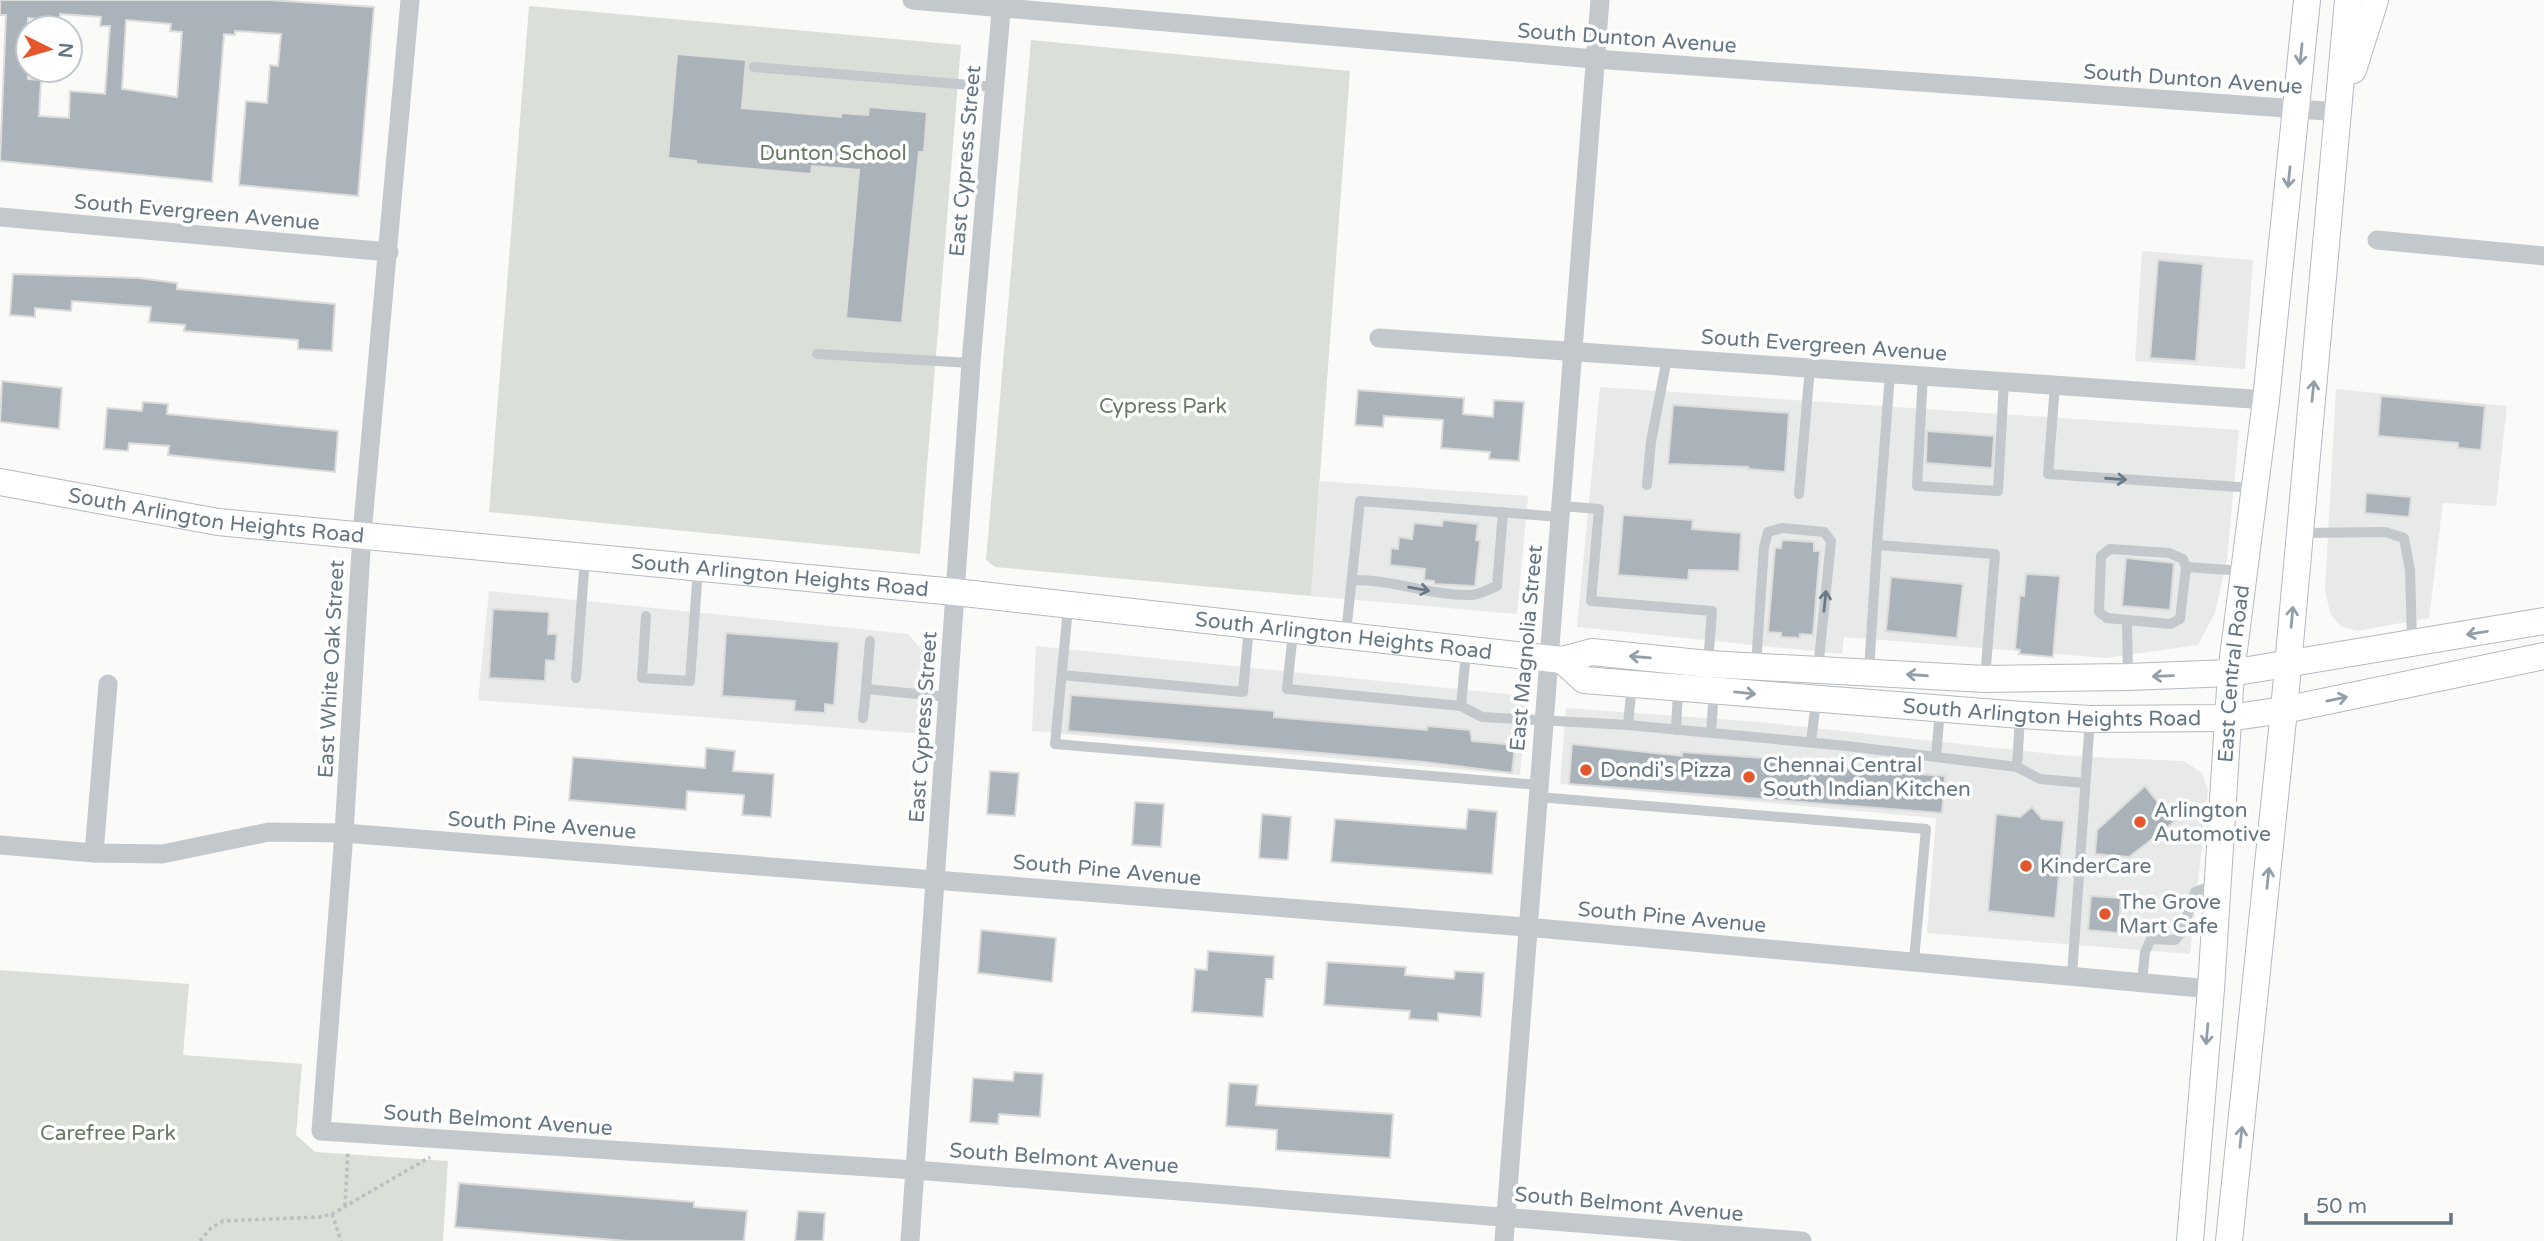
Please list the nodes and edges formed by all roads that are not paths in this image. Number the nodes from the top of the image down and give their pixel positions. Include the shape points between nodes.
1 (410, 0) edge
2 (912, 0) edge
3 (1600, 0) edge
4 (2307, 0) edge
5 (2348, 0) edge
6 (2375, 0) edge
7 (1002, 4) edge
8 (1595, 59) junction
9 (754, 67) dead end
10 (994, 87) junction
11 (2296, 109) junction
12 (2340, 112) junction
13 (0, 217) edge
14 (2377, 240) dead end
15 (389, 252) junction
16 (2544, 256) edge
17 (1379, 338) dead end
18 (1572, 350) junction
19 (817, 354) dead end
20 (1667, 357) junction
21 (971, 363) junction
22 (1810, 367) junction
23 (1890, 373) junction
24 (1923, 375) junction
25 (2004, 380) junction
26 (2055, 384) junction
27 (2266, 400) junction
28 (0, 482) edge
29 (1647, 485) dead end
30 (2255, 488) junction
31 (1799, 494) dead end
32 (1561, 511) junction
33 (1503, 512) junction
34 (2300, 533) junction
35 (362, 534) junction
36 (1877, 545) junction
37 (585, 556) junction
38 (2186, 567) junction
39 (698, 568) junction
40 (2244, 571) junction
41 (1352, 580) junction
42 (955, 592) junction
43 (1068, 605) junction
44 (646, 616) dead end
45 (2127, 620) junction
46 (2544, 621) edge
47 (1249, 624) junction
48 (1293, 628) junction
49 (1346, 634) junction
50 (870, 640) dead end
51 (2412, 643) junction
52 (1466, 647) junction
53 (2544, 656) edge
54 (1556, 659) junction
55 (1708, 664) junction
56 (2288, 664) junction
57 (1756, 666) junction
58 (1818, 669) junction
59 (1869, 672) junction
60 (2231, 673) junction
61 (1062, 675) junction
62 (2128, 677) junction
63 (576, 678) dead end
64 (1985, 679) junction
65 (1632, 683) junction
66 (108, 684) dead end
67 (1678, 687) junction
68 (866, 689) junction
69 (1714, 690) junction
70 (948, 697) junction
71 (1816, 700) junction
72 (1461, 706) junction
73 (1940, 709) junction
74 (2284, 710) junction
75 (2021, 715) junction
76 (863, 718) dead end
77 (2228, 718) junction
78 (2091, 719) junction
79 (1544, 722) junction
80 (1628, 725) junction
81 (1676, 730) junction
82 (1711, 733) junction
83 (1811, 742) junction
84 (1936, 757) junction
85 (2017, 767) junction
86 (2085, 783) junction
87 (1538, 791) junction
88 (344, 833) junction
89 (0, 845) edge
90 (94, 853) junction
91 (935, 878) junction
92 (2217, 884) junction
93 (1526, 927) junction
94 (1914, 960) junction
95 (2072, 975) junction
96 (2141, 982) junction
97 (2211, 989) junction
98 (321, 1131) joint
99 (915, 1170) junction
100 (1505, 1216) junction
101 (909, 1241) edge
102 (1504, 1241) edge
103 (1802, 1241) edge
104 (2190, 1241) edge
105 (2230, 1241) edge

1 - 15 street, East White Oak Street
2 - 7 street, South Dunton Avenue
3 - 8 street, East Magnolia Street
4 -> 11 main road, East Central Road
5 - 12 main road
6 - 12 main road
7 - 8 street, South Dunton Avenue
7 - 10 street, East Cypress Street
8 - 11 street, South Dunton Avenue
8 - 18 street, East Magnolia Street
9 - 10 lane
10 - 21 street, East Cypress Street
11 - 12 street, South Dunton Avenue
11 -> 27 main road, East Central Road
34 -> 12 main road
13 - 15 street, South Evergreen Avenue
14 - 16 street
15 - 35 street, East White Oak Street
17 - 18 street, South Evergreen Avenue
18 - 20 street, South Evergreen Avenue
18 - 32 street, East Magnolia Street
19 - 21 lane
20 - 22 street, South Evergreen Avenue
20 - 29 lane
21 - 42 street, East Cypress Street
22 - 23 street, South Evergreen Avenue
22 - 31 lane
23 - 24 street, South Evergreen Avenue
23 - 36 lane
24 - 25 street, South Evergreen Avenue
24 - 25 lane via 1917,486 1931,487 1998,491
25 - 26 street, South Evergreen Avenue
26 - 27 street, South Evergreen Avenue
26 -> 30 lane via 2048,474
27 - 30 main road, East Central Road
28 - 35 main road, South Arlington Heights Road via 218,522
30 - 40 main road, East Central Road
32 - 33 lane
32 - 54 street, East Magnolia Street
32 - 55 lane via 1599,509 1591,601 1712,611
41 -> 33 lane via 1473,595 1497,586
33 - 41 lane via 1360,500
34 - 51 lane via 2385,532 2404,538 2410,570
56 -> 34 main road
35 - 37 main road, South Arlington Heights Road
35 - 88 street, East White Oak Street
36 - 59 lane
36 - 64 lane via 1995,554
37 - 39 main road, South Arlington Heights Road
37 - 63 lane
38 - 40 lane
38 - 45 lane via 2180,619 2170,624
38 - 45 lane via 2183,559 2169,553 2110,549 2101,556 2099,612 2107,618
39 - 42 main road, South Arlington Heights Road
39 - 44 lane via 690,681 642,678
40 - 60 main road, East Central Road
41 - 49 lane
42 - 43 main road, South Arlington Heights Road
42 - 70 street, East Cypress Street
43 - 47 main road, South Arlington Heights Road
43 - 61 lane
45 - 62 lane
46 -> 51 main road, South Arlington Heights Road
47 - 48 main road, South Arlington Heights Road
47 - 61 lane via 1243,692
48 - 49 main road, South Arlington Heights Road
48 - 72 lane via 1287,689
49 - 52 main road, South Arlington Heights Road
50 - 68 lane
51 - 56 main road, South Arlington Heights Road
52 - 54 main road, South Arlington Heights Road
52 - 72 lane
74 -> 53 main road, South Arlington Heights Road
55 -> 54 main road, South Arlington Heights Road via 1592,652
54 - 65 main road, South Arlington Heights Road via 1584,680
54 - 79 street, East Magnolia Street
55 - 57 main road, South Arlington Heights Road
56 - 60 main road, South Arlington Heights Road
56 - 74 main road
57 - 58 main road, South Arlington Heights Road
58 -> 57 lane via 1831,541 1824,532 1782,528 1768,532 1765,547
58 - 59 main road, South Arlington Heights Road
64 -> 59 main road, South Arlington Heights Road
60 -> 62 main road, South Arlington Heights Road
60 - 77 main road, East Central Road
61 - 87 lane via 1055,744
62 - 64 main road, South Arlington Heights Road
65 - 67 main road, South Arlington Heights Road
65 - 80 lane
66 - 90 street
67 - 69 main road, South Arlington Heights Road
67 - 81 lane
68 - 70 lane
68 - 76 lane
69 -> 71 main road, South Arlington Heights Road
69 - 82 lane
70 - 91 street, East Cypress Street
71 - 73 main road, South Arlington Heights Road
71 - 83 lane
72 - 79 lane via 1482,717
73 - 75 main road, South Arlington Heights Road
73 - 84 lane
74 - 77 main road, South Arlington Heights Road
105 -> 74 main road
75 - 78 main road, South Arlington Heights Road
75 - 85 lane
77 - 78 main road, South Arlington Heights Road
77 - 92 main road, East Central Road
78 - 86 lane
79 - 80 lane
79 - 87 street, East Magnolia Street
80 - 81 lane
81 - 82 lane
82 - 83 lane
83 - 84 lane
84 - 85 lane
85 - 86 lane via 2040,779
86 - 95 lane
87 - 93 street, East Magnolia Street
87 - 94 lane via 1926,829
88 - 90 street, South Pine Avenue via 269,832 162,854
88 - 91 street, South Pine Avenue
88 - 98 street, East White Oak Street
89 - 90 street, South Pine Avenue
91 - 93 street, South Pine Avenue
91 - 99 street, East Cypress Street
92 - 96 lane via 2194,892 2182,932 2175,940 2151,939
92 - 97 main road, East Central Road
93 - 94 street, South Pine Avenue
93 - 100 street, East Magnolia Street
94 - 95 street, South Pine Avenue
95 - 96 street, South Pine Avenue
96 - 97 street, South Pine Avenue
97 -> 104 main road, East Central Road
98 - 99 street, South Belmont Avenue
99 - 100 street, South Belmont Avenue
99 - 101 street, East Cypress Street
100 - 102 street, East Magnolia Street
100 - 103 street, South Belmont Avenue

